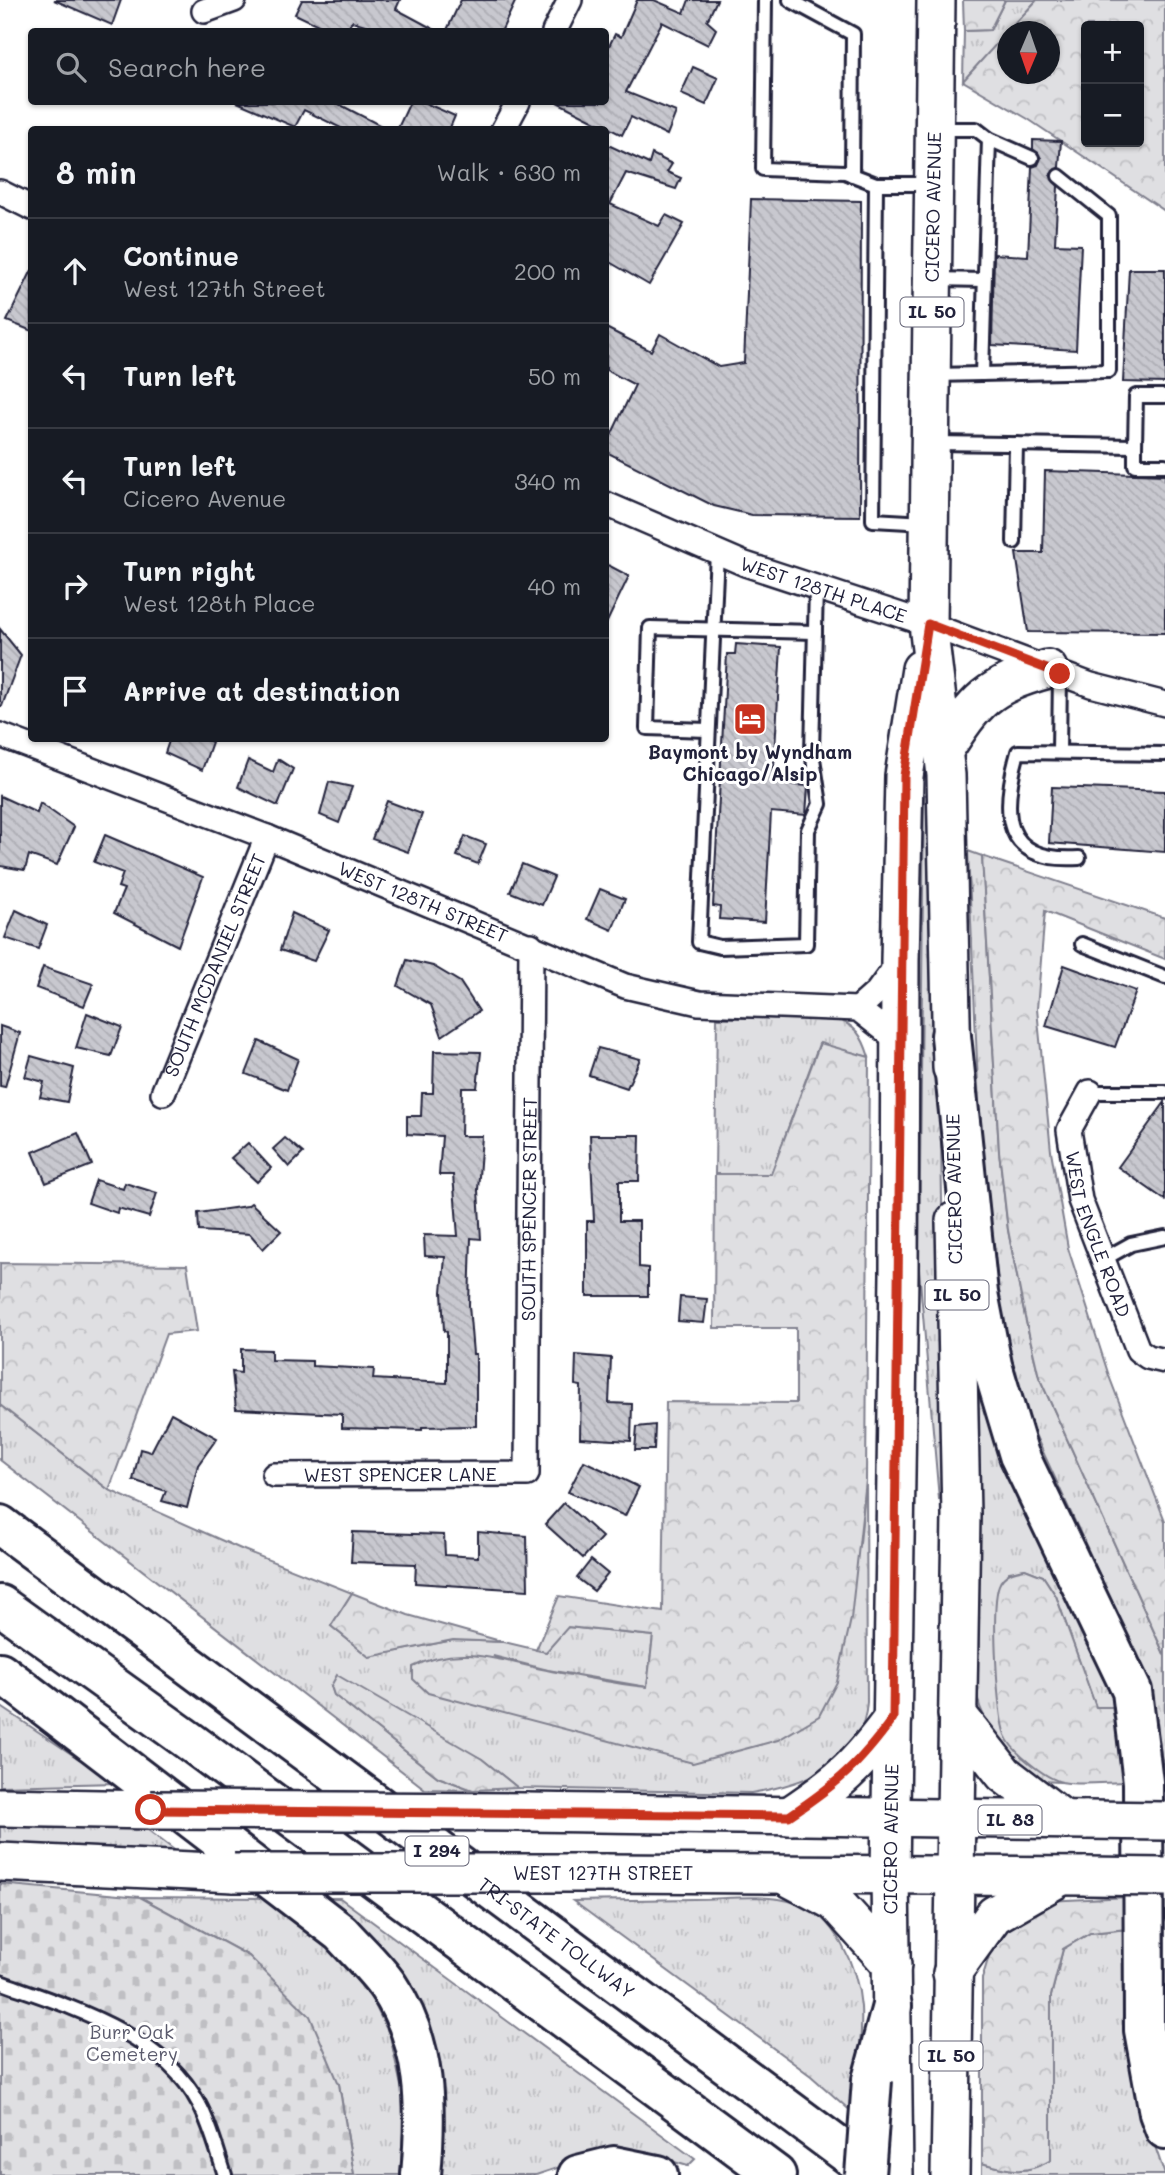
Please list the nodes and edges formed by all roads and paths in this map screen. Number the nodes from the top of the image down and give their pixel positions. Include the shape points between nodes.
1 (234, 0) edge
2 (570, 0) edge
3 (765, 0) edge
4 (790, 0) edge
5 (932, 2) edge
6 (204, 11) dead end
7 (556, 28) edge
8 (516, 105) edge
9 (505, 126) edge
10 (934, 130) junction
11 (989, 139) junction
12 (1032, 158) dead end
13 (852, 174) junction
14 (1059, 176) dead end
15 (876, 184) junction
16 (933, 184) junction
17 (0, 192) edge
18 (28, 206) edge
19 (932, 279) junction
20 (984, 280) junction
21 (982, 374) junction
22 (931, 375) junction
23 (1165, 396) edge
24 (930, 443) junction
25 (1016, 444) junction
26 (1135, 446) junction
27 (1165, 465) edge
28 (609, 505) edge
29 (930, 524) junction
30 (1014, 542) dead end
31 (717, 552) junction
32 (816, 587) junction
33 (928, 624) junction
34 (713, 630) junction
35 (815, 632) junction
36 (1054, 672) junction
37 (1165, 704) edge
38 (708, 730) junction
39 (0, 735) edge
40 (943, 752) junction
41 (1059, 752) junction
42 (1165, 754) edge
43 (267, 836) junction
44 (1079, 858) dead end
45 (1082, 944) dead end
46 (531, 945) junction
47 (900, 961) junction
48 (1165, 977) edge
49 (858, 1009) junction
50 (951, 1036) junction
51 (900, 1042) junction
52 (1165, 1091) edge
53 (1090, 1092) joint
54 (163, 1093) dead end
55 (1165, 1237) edge
56 (1102, 1260) junction
57 (1165, 1361) edge
58 (274, 1475) dead end
59 (527, 1475) joint
60 (0, 1525) edge
61 (0, 1605) edge
62 (0, 1672) edge
63 (957, 1714) junction
64 (893, 1718) junction
65 (0, 1807) edge
66 (789, 1816) junction
67 (892, 1817) junction
68 (955, 1819) junction
69 (1076, 1820) junction
70 (1165, 1821) edge
71 (0, 1862) edge
72 (781, 1874) junction
73 (890, 1875) junction
74 (954, 1876) junction
75 (1074, 1877) junction
76 (1165, 1877) edge
77 (892, 1965) junction
78 (952, 1973) junction
79 (0, 1982) edge
80 (892, 2006) joint
81 (883, 2088) junction
82 (1165, 2129) edge
83 (225, 2175) edge
84 (421, 2175) edge
85 (578, 2175) edge
86 (658, 2175) edge
87 (776, 2175) edge
88 (865, 2175) edge
89 (876, 2175) edge
90 (894, 2175) edge
91 (950, 2175) edge

1 - 6 street
2 - 7 street
3 - 13 lane via 763,169
4 - 13 lane via 853,34
5 - 10 main road, CICERO AVENUE / IL 50
8 - 9 street
10 - 11 lane via 976,129
10 - 16 main road, CICERO AVENUE / IL 50
11 - 12 lane
11 - 20 lane
13 - 15 lane
14 - 21 lane via 1109,216 1109,371
15 - 16 lane
15 - 29 lane via 873,520
16 - 19 main road, CICERO AVENUE / IL 50
17 - 18 street
19 - 20 lane
19 - 22 main road, CICERO AVENUE / IL 50
20 - 21 lane
21 - 22 lane
22 - 24 main road, CICERO AVENUE / IL 50
23 - 26 lane via 1136,396
24 - 25 lane
24 - 29 main road, CICERO AVENUE / IL 50
25 - 26 lane
25 - 30 lane
26 - 27 lane via 1135,466
28 - 31 street, WEST 128TH PLACE
29 - 33 main road, CICERO AVENUE / IL 50
31 - 32 street, WEST 128TH PLACE
31 - 34 lane
32 - 33 street, WEST 128TH PLACE
32 - 35 lane
33 - 36 street, WEST 128TH PLACE
33 - 40 main road, CICERO AVENUE / IL 50
33 - 47 main road, CICERO AVENUE / IL 50 via 904,776
34 - 35 lane
34 - 38 lane
34 - 38 lane via 650,628 647,728
35 - 38 lane via 812,752 821,804 808,830 806,944 720,947 699,943
36 - 37 street, WEST 128TH PLACE
36 - 40 main road via 1011,679 971,708
36 - 41 lane
39 - 43 street, WEST 128TH STREET
40 - 50 main road, CICERO AVENUE / IL 50
41 - 42 lane
41 - 44 lane via 1018,752 1011,777 1011,832 1021,845 1053,860
43 - 46 street, WEST 128TH STREET
43 - 54 street, SOUTH MCDANIEL STREET
45 - 48 lane
46 - 49 street, WEST 128TH STREET via 625,986 699,1003
46 - 59 street, SOUTH SPENCER STREET
47 - 49 street
47 - 51 main road, CICERO AVENUE / IL 50
49 - 51 street
50 - 63 main road, CICERO AVENUE / IL 50 via 961,1514
50 - 82 highway via 978,1293 992,1365 1019,1455 1132,1691 1143,1782 1144,2030
51 - 64 main road, CICERO AVENUE / IL 50
52 - 53 lane
53 - 56 street, WEST ENGLE ROAD via 1069,1130 1080,1200
55 - 56 lane via 1131,1244
56 - 57 street, WEST ENGLE ROAD via 1138,1350
58 - 59 street, WEST SPENCER LANE
60 - 89 highway, TRI-STATE TOLLWAY / I 294
61 - 87 highway, I 294
62 - 84 highway via 341,1933 388,1986 415,2040 425,2092
63 - 68 main road, CICERO AVENUE / IL 50
63 - 69 main road via 1003,1774
64 - 66 main road via 862,1760
64 - 67 main road, CICERO AVENUE / IL 50
65 - 66 main road, bridge
66 - 67 main road
67 - 68 main road, IL 83
67 - 73 main road, CICERO AVENUE / IL 50
68 - 69 main road, IL 83
68 - 74 main road, CICERO AVENUE / IL 50
69 - 70 main road, IL 83, bridge
71 - 72 main road, WEST 127TH STREET, bridge via 234,1873
72 - 73 main road, WEST 127TH STREET
72 - 77 main road via 835,1902
73 - 74 main road, WEST 127TH STREET
73 - 77 main road, CICERO AVENUE / IL 50
74 - 75 main road, WEST 127TH STREET
74 - 78 main road, CICERO AVENUE / IL 50
75 - 76 main road, WEST 127TH STREET, bridge
75 - 78 main road via 994,1915
77 - 80 main road, CICERO AVENUE / IL 50
78 - 91 main road, CICERO AVENUE / IL 50
79 - 83 lane via 131,2036 161,2058 199,2103
80 - 81 highway
81 - 88 highway, bridge
81 - 90 main road
85 - 86 highway via 614,2166

